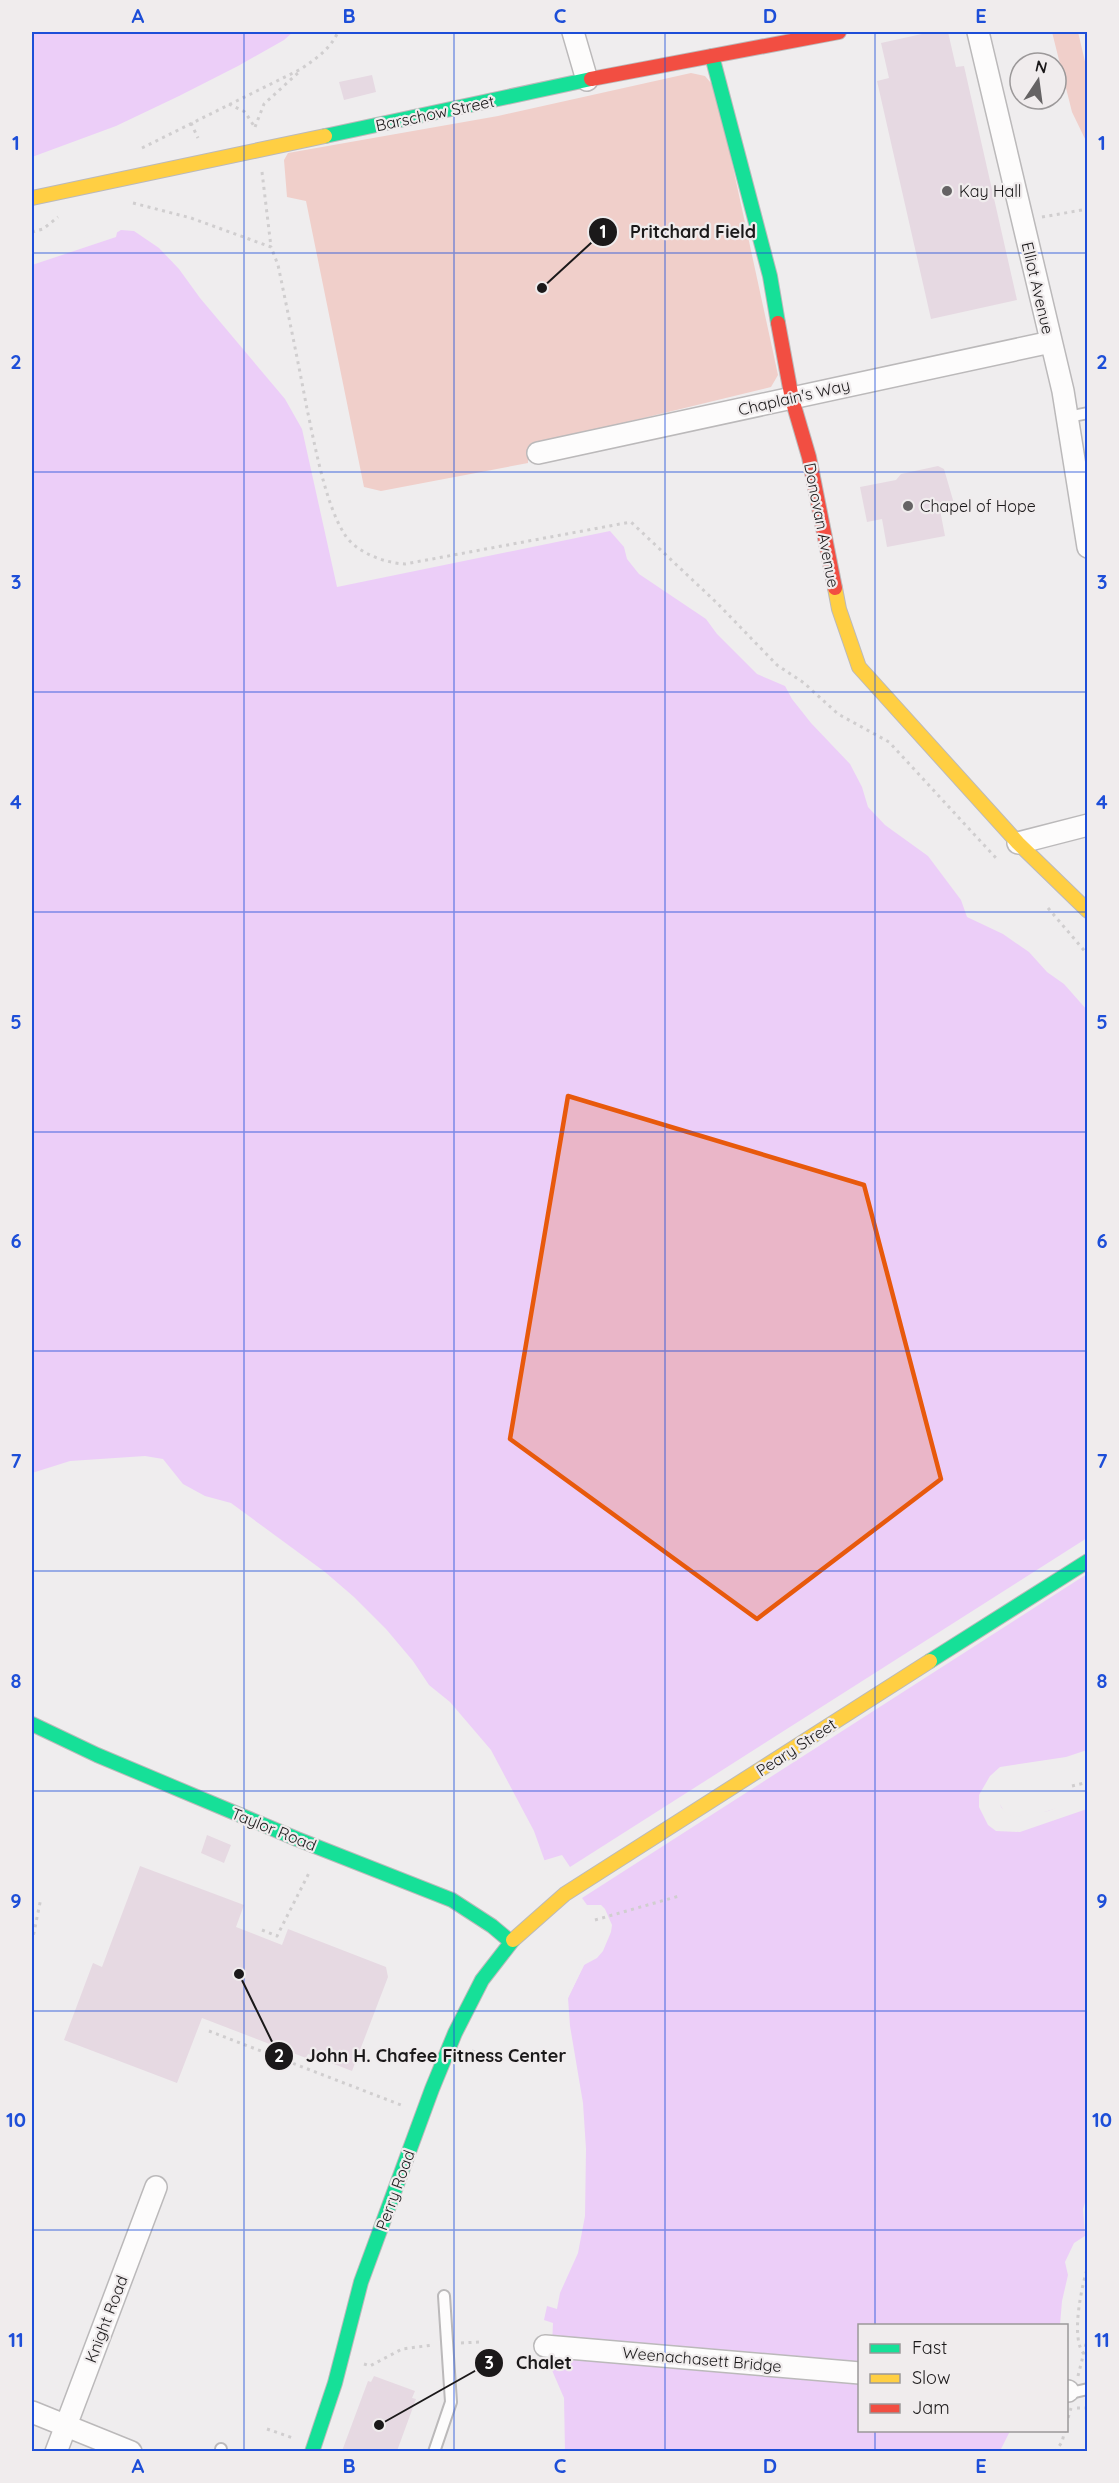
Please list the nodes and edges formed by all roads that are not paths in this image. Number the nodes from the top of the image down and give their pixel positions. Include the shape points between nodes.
1 (573, 32) edge
2 (839, 32) edge
3 (978, 32) edge
4 (712, 56) junction
5 (587, 80) junction
6 (32, 198) edge
7 (1051, 342) junction
8 (792, 399) junction
9 (1078, 415) edge
10 (538, 453) dead end
11 (1088, 547) edge
12 (1088, 825) edge
13 (1018, 843) junction
14 (1088, 911) edge
15 (1088, 1562) edge
16 (32, 1724) edge
17 (511, 1942) junction
18 (156, 2187) dead end
19 (444, 2296) dead end
20 (544, 2346) dead end
21 (858, 2373) edge
22 (32, 2412) edge
23 (66, 2425) junction
24 (56, 2451) edge
25 (131, 2451) edge
26 (312, 2451) edge
27 (434, 2451) edge

1 - 5 street
2 - 4 street, Barschow Street
3 - 7 street, Elliot Avenue
4 - 5 street, Barschow Street
4 - 8 street, Donovan Avenue via 770,276
5 - 6 street, Barschow Street
7 - 8 street, Chaplain's Way
7 - 9 street, Elliot Avenue
8 - 10 street, Chaplain's Way
8 - 13 street, Donovan Avenue via 809,458 839,609 860,667
9 - 11 street, Elliot Avenue
12 - 13 street
13 - 14 street, Donovan Avenue
15 - 17 street, Peary Street via 565,1894
16 - 17 street, Taylor Road via 297,1839 452,1900
17 - 26 street, Perry Road via 469,2002 432,2089 361,2282 343,2357
18 - 23 street, Knight Road
19 - 27 lane via 451,2402
20 - 21 street, Weenachasett Bridge
22 - 23 street
23 - 24 street, Knight Road
23 - 25 street

